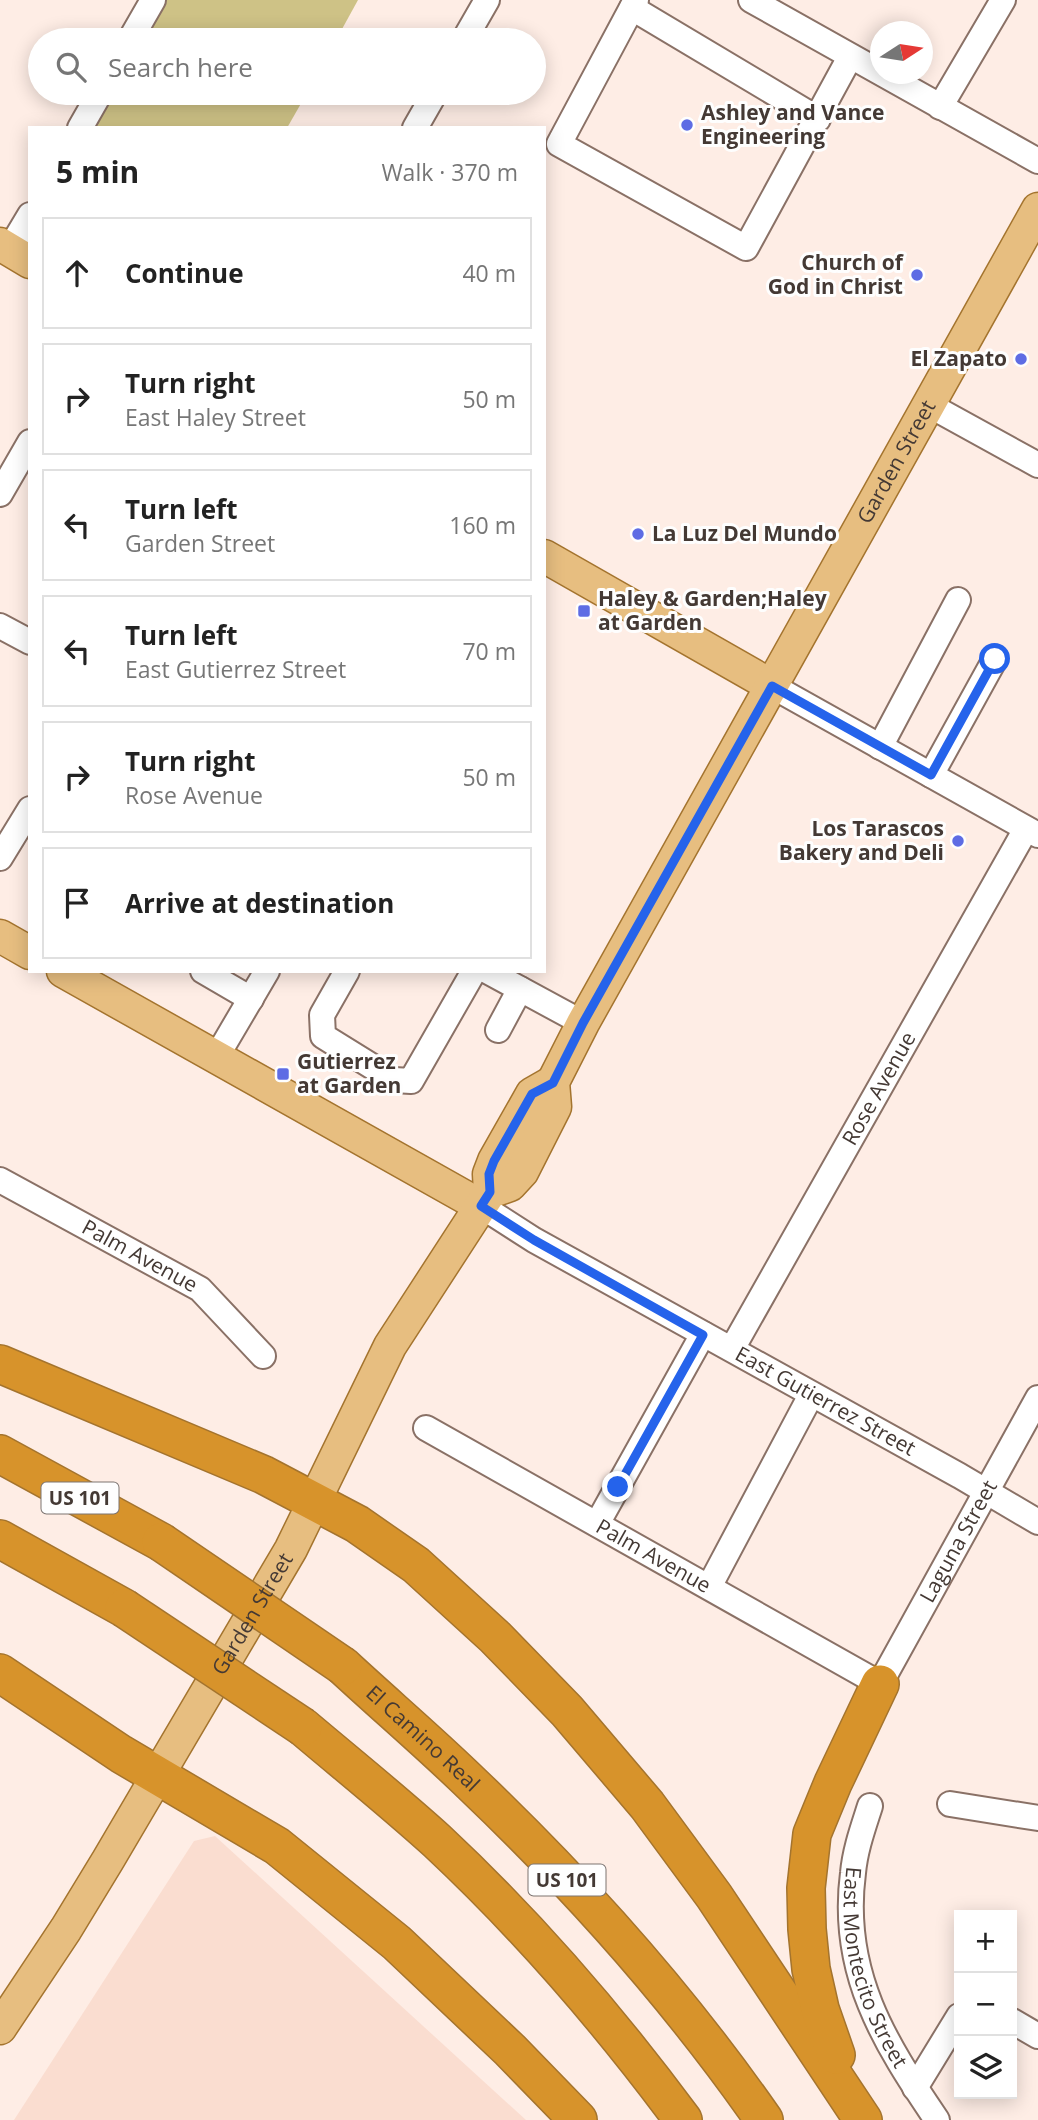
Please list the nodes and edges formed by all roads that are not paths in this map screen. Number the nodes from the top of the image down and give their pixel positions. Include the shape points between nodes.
1 (153, 0) edge
2 (487, 0) edge
3 (752, 0) edge
4 (1003, 0) edge
5 (634, 4) edge
6 (137, 28) edge
7 (471, 28) edge
8 (850, 57) junction
9 (93, 105) edge
10 (428, 105) edge
11 (940, 107) junction
12 (818, 119) junction
13 (81, 126) edge
14 (416, 126) edge
15 (1038, 161) edge
16 (1038, 209) edge
17 (28, 219) edge
18 (13, 252) edge
19 (929, 405) junction
20 (28, 445) edge
21 (1038, 465) edge
22 (0, 494) edge
23 (546, 557) edge
24 (958, 600) dead end
25 (0, 626) edge
26 (28, 641) edge
27 (995, 659) dead end
28 (772, 686) junction
29 (880, 747) junction
30 (931, 775) junction
31 (28, 812) edge
32 (1032, 832) edge
33 (0, 858) edge
34 (0, 936) edge
35 (28, 952) edge
36 (67, 973) edge
37 (206, 973) edge
38 (266, 973) edge
39 (346, 973) edge
40 (473, 973) edge
41 (491, 973) edge
42 (520, 989) junction
43 (251, 999) junction
44 (583, 1023) junction
45 (498, 1030) dead end
46 (217, 1056) junction
47 (0, 1180) edge
48 (485, 1199) junction
49 (703, 1335) junction
50 (732, 1349) junction
51 (263, 1356) dead end
52 (0, 1364) edge
53 (811, 1395) junction
54 (1038, 1398) edge
55 (426, 1427) dead end
56 (0, 1454) edge
57 (987, 1491) junction
58 (314, 1502) junction
59 (1038, 1522) edge
60 (597, 1524) junction
61 (0, 1539) edge
62 (709, 1587) junction
63 (0, 1673) edge
64 (880, 1684) junction
65 (158, 1776) junction
66 (950, 1804) dead end
67 (870, 1806) dead end
68 (1038, 1818) edge
69 (954, 2024) edge
70 (1017, 2024) edge
71 (0, 2028) edge
72 (1038, 2036) edge
73 (915, 2088) junction
74 (578, 2120) edge
75 (683, 2120) edge
76 (764, 2120) edge
77 (864, 2120) edge
78 (937, 2120) edge

1 - 6 street
2 - 7 street
3 - 8 street
4 - 11 street
5 - 12 street
5 - 12 street via 559,144 746,248
8 - 11 street
8 - 12 street
9 - 13 street
10 - 14 street
11 - 15 street
16 - 19 main road, Garden Street
17 - 18 street
19 - 21 street
19 - 28 main road, Garden Street
20 - 22 street
23 - 28 main road
24 - 29 street
25 - 26 street
27 - 30 street
28 - 29 street
28 - 44 main road, Garden Street
29 - 30 street
30 - 32 street
31 - 33 street
32 - 50 street, Rose Avenue
34 - 35 main road
36 - 46 main road, East Gutierrez Street
37 - 43 street
38 - 43 street
39 - 40 street via 322,1015 323,1036 394,1080 411,1081
41 - 42 street
42 - 44 street
42 - 45 street
43 - 46 street
44 - 48 main road, Garden Street via 553,1083 532,1094 494,1161
46 - 48 main road, East Gutierrez Street
47 - 51 street, Palm Avenue via 200,1289
48 - 49 street, East Gutierrez Street via 534,1240
48 - 58 main road, Garden Street via 390,1346
49 - 50 street, East Gutierrez Street
49 - 60 street
50 - 53 street, East Gutierrez Street
52 - 58 highway via 215,1453
53 - 57 street, East Gutierrez Street
53 - 62 street
54 - 57 street, Laguna Street
55 - 60 street, Palm Avenue
56 - 76 highway, El Camino Real / US 101, bridge via 160,1542 343,1666 471,1783 578,1891 704,2037
57 - 59 street, East Gutierrez Street
57 - 64 street, Laguna Street
58 - 65 main road, Garden Street
58 - 77 highway via 357,1524 416,1565 568,1711 648,1805 714,1896
60 - 62 street, Palm Avenue
61 - 75 highway, US 101, bridge via 124,1608 303,1727 436,1841 520,1924 606,2020
62 - 64 street, Palm Avenue
63 - 65 highway
64 - 77 highway via 812,1834 806,1888 811,1969 820,2008
65 - 71 main road, Garden Street
65 - 74 highway via 276,1846 338,1894 397,1943
66 - 68 street
67 - 73 street, East Montecito Street via 852,1874 854,1950 871,2011
69 - 73 street
70 - 72 street
73 - 78 street, East Montecito Street

